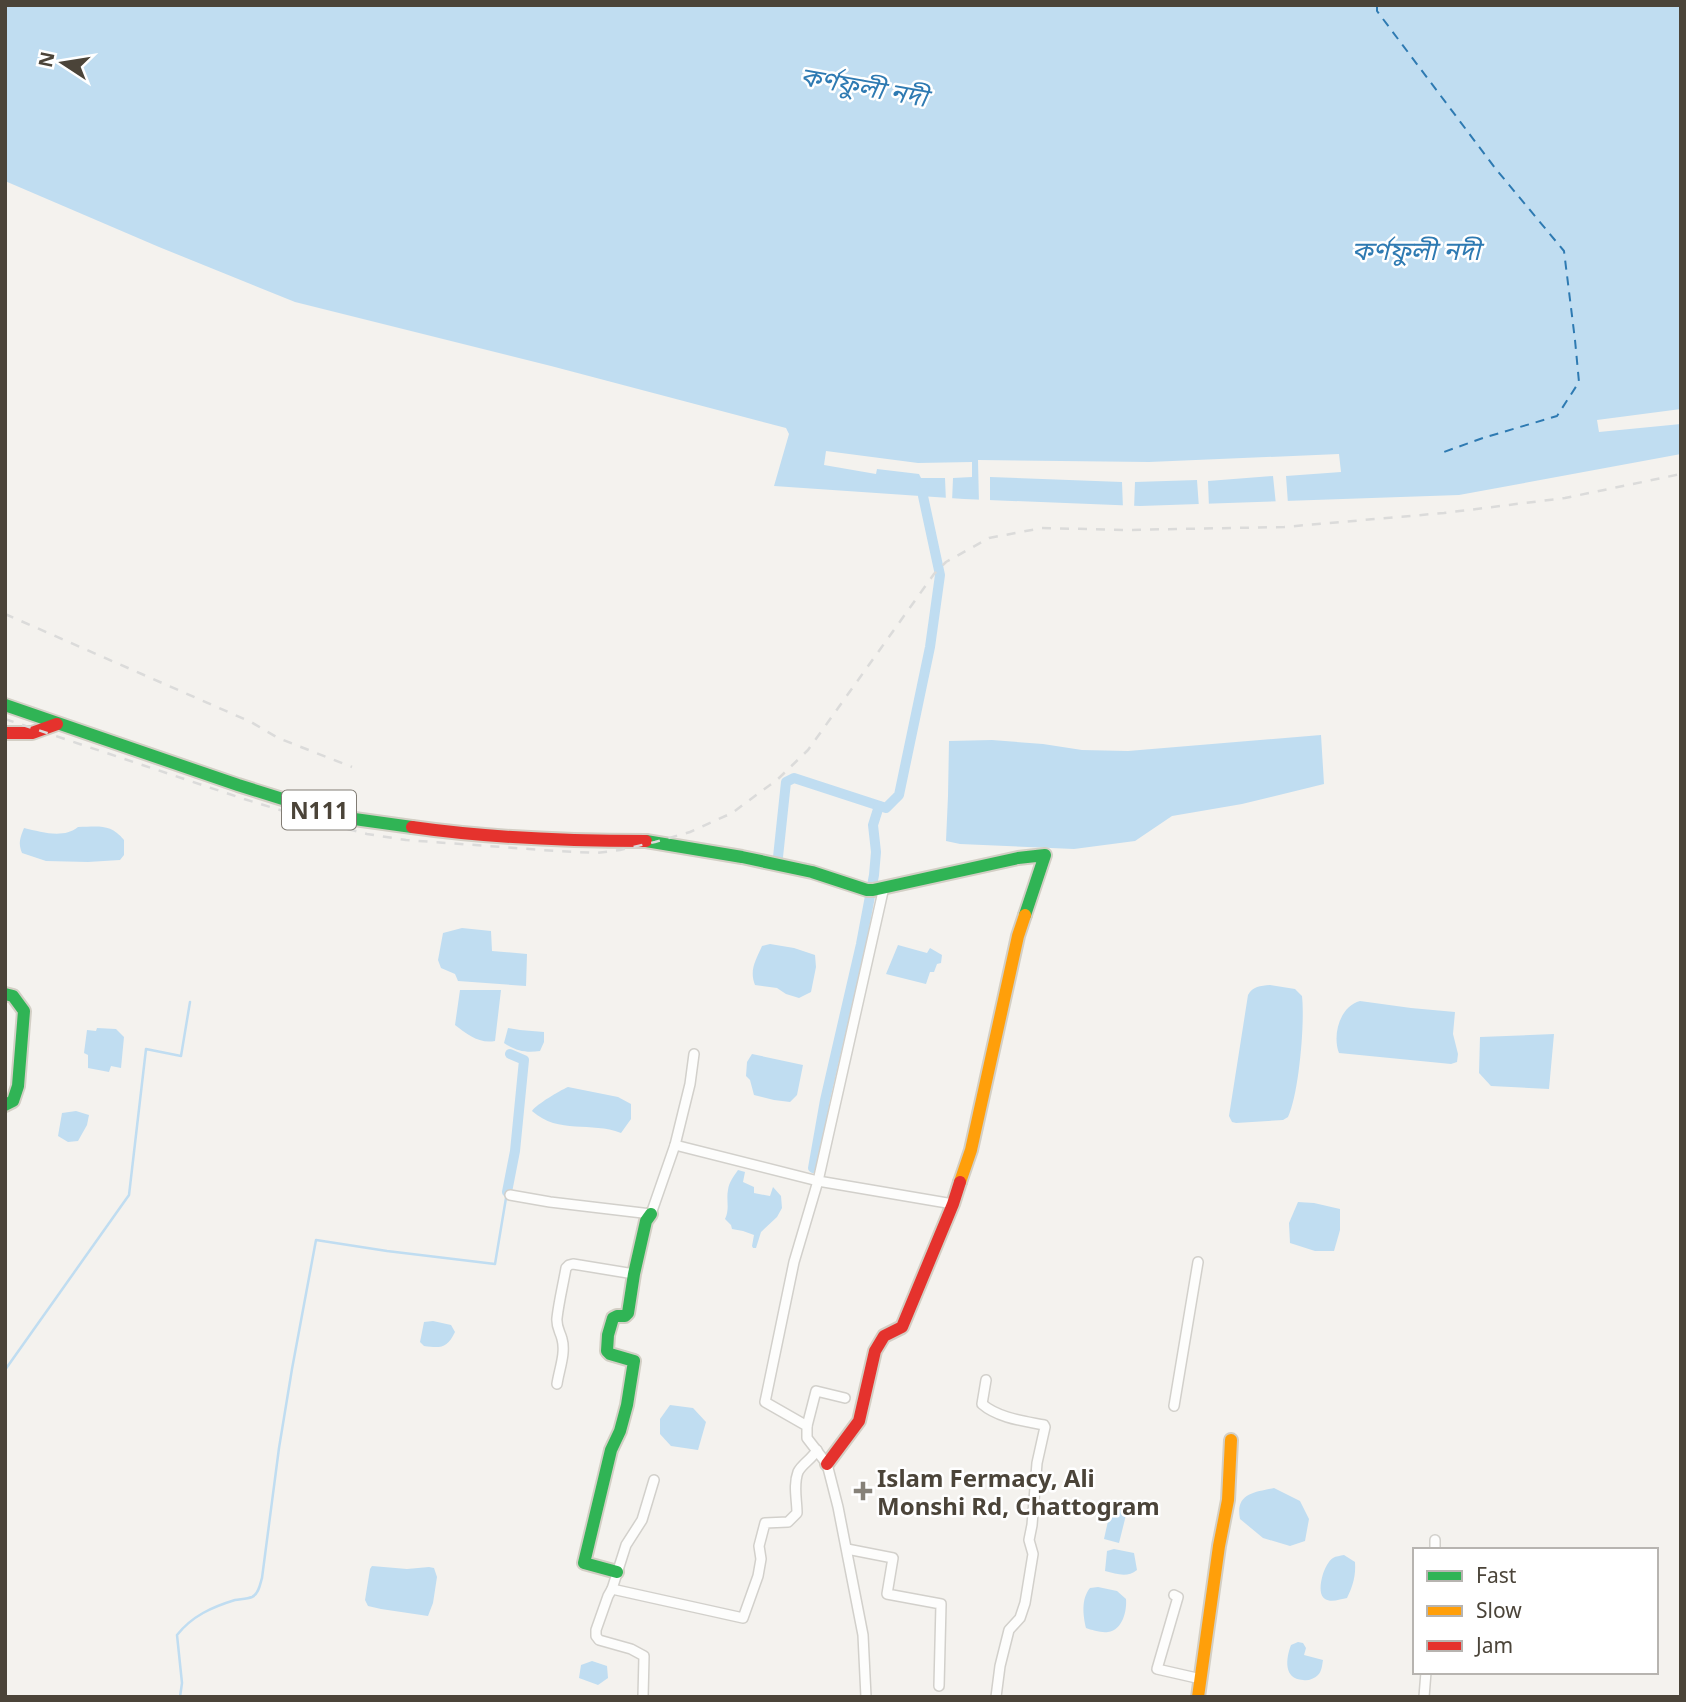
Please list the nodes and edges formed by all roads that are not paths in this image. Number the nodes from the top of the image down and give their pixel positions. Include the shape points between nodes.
1 (5, 705) edge
2 (57, 724) junction
3 (5, 733) edge
4 (875, 889) junction
5 (5, 994) edge
6 (694, 1054) dead end
7 (5, 1105) edge
8 (675, 1145) junction
9 (818, 1181) junction
10 (510, 1195) dead end
11 (953, 1204) junction
12 (651, 1214) junction
13 (1198, 1262) dead end
14 (634, 1274) junction
15 (986, 1380) dead end
16 (556, 1384) dead end
17 (845, 1398) dead end
18 (1174, 1406) dead end
19 (807, 1426) junction
20 (1231, 1440) dead end
21 (817, 1450) junction
22 (827, 1464) junction
23 (654, 1480) dead end
24 (847, 1549) junction
25 (617, 1572) junction
26 (612, 1589) junction
27 (1174, 1595) dead end
28 (1426, 1674) edge
29 (1200, 1679) junction
30 (939, 1686) dead end
31 (643, 1697) edge
32 (866, 1697) edge
33 (996, 1697) edge
34 (1198, 1697) edge
35 (1424, 1697) edge

1 - 2 main road, N111
2 - 3 main road via 32,733
2 - 4 main road, N111 via 340,817 473,835 646,841 742,857
4 - 9 street
4 - 11 main road via 1045,855 1018,936 981,1112
5 - 7 main road via 13,996 24,1011 18,1086 13,1101
6 - 8 street
8 - 9 street
8 - 12 street
9 - 11 street
9 - 19 street via 794,1262 765,1402
10 - 12 street
11 - 22 main road via 902,1327 884,1336 875,1351 859,1421
12 - 14 main road
13 - 18 street
14 - 16 street via 573,1264 566,1268 557,1319 563,1342
14 - 25 main road via 628,1313 613,1318 607,1351 634,1361 633,1372 584,1563
15 - 33 street via 984,1407 1045,1426 1037,1463 1029,1540 1033,1554 1025,1603 1009,1630
17 - 19 street via 816,1391
19 - 21 street via 807,1438
20 - 29 main road via 1228,1500
21 - 22 street
21 - 26 street via 798,1471 797,1513 788,1522 765,1523 758,1576 743,1618
22 - 24 street
23 - 25 street via 642,1520 626,1545
24 - 30 street via 893,1558 887,1594 941,1604
24 - 32 street via 863,1635
25 - 26 street
26 - 31 street via 596,1636 644,1656
27 - 29 street via 1178,1597 1157,1669
28 - 35 street
29 - 34 main road

